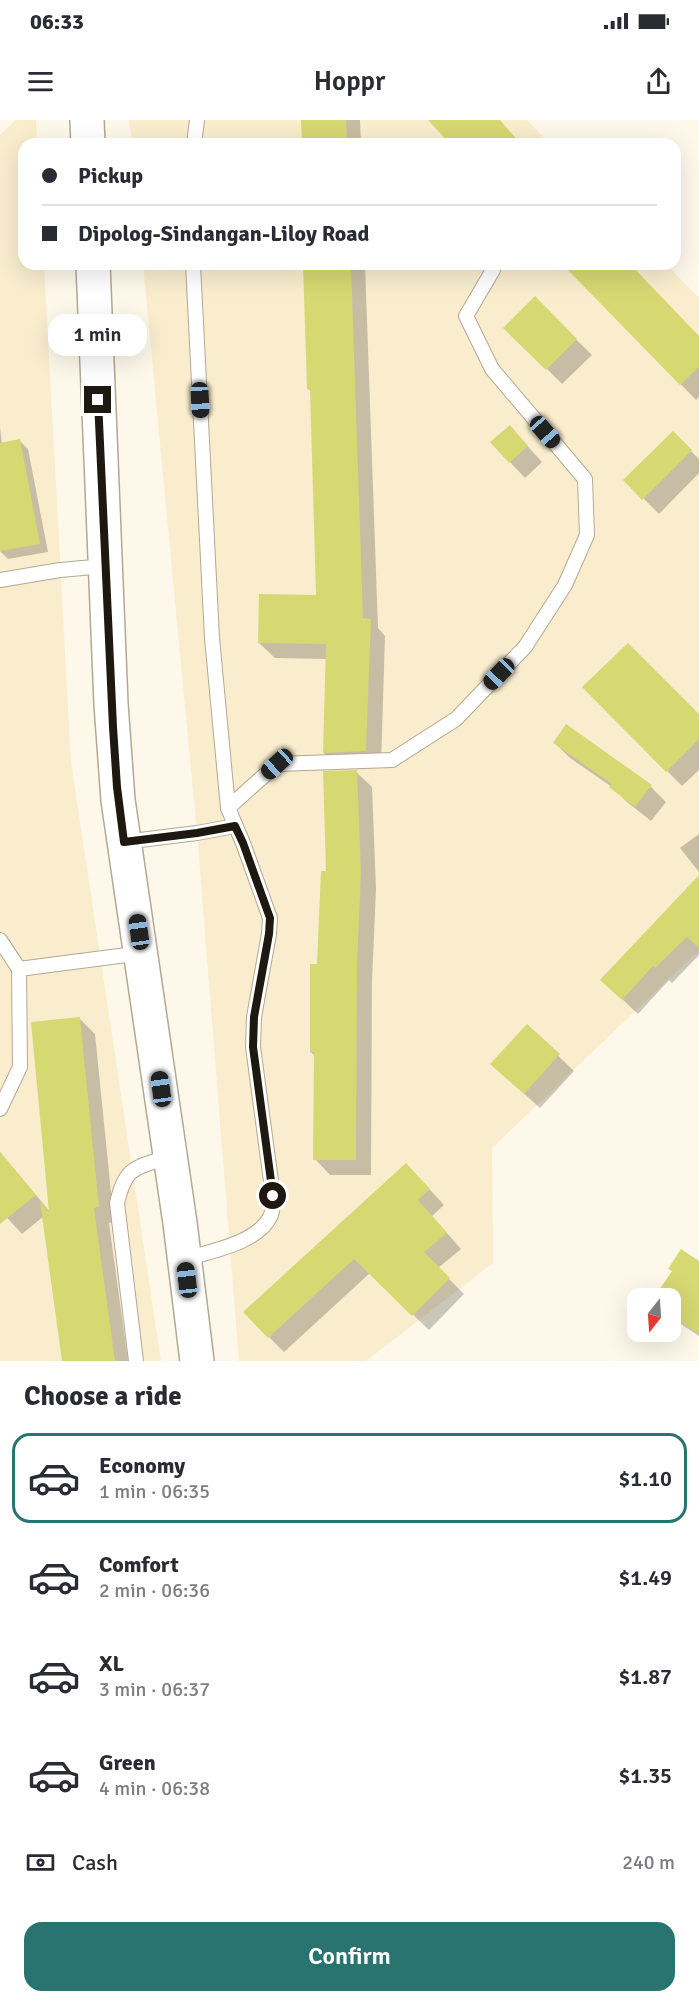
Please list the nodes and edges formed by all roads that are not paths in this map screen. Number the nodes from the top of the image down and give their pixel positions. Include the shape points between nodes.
1 (87, 120) edge
2 (197, 120) edge
3 (88, 138) edge
4 (195, 138) edge
5 (93, 270) edge
6 (193, 270) edge
7 (493, 270) dead end
8 (105, 566) junction
9 (0, 580) edge
10 (228, 808) junction
11 (235, 826) junction
12 (124, 842) junction
13 (0, 940) edge
14 (142, 953) junction
15 (19, 969) junction
16 (0, 1109) edge
17 (171, 1156) junction
18 (185, 1259) junction
19 (136, 1361) edge
20 (197, 1361) edge

1 - 3 highway
2 - 4 lane
5 - 8 highway
6 - 10 lane via 212,638
7 - 10 lane via 466,316 492,369 585,479 588,535 565,585 525,647 456,719 392,760 277,764
8 - 9 lane
8 - 12 highway via 116,774
10 - 11 lane
11 - 12 lane
11 - 18 lane via 270,918 253,1047 272,1213 264,1226 250,1236
12 - 14 highway
13 - 15 lane
14 - 15 lane
14 - 17 highway
15 - 16 lane via 20,1068
17 - 18 highway
17 - 19 lane via 132,1169 122,1184 117,1203
18 - 20 highway

